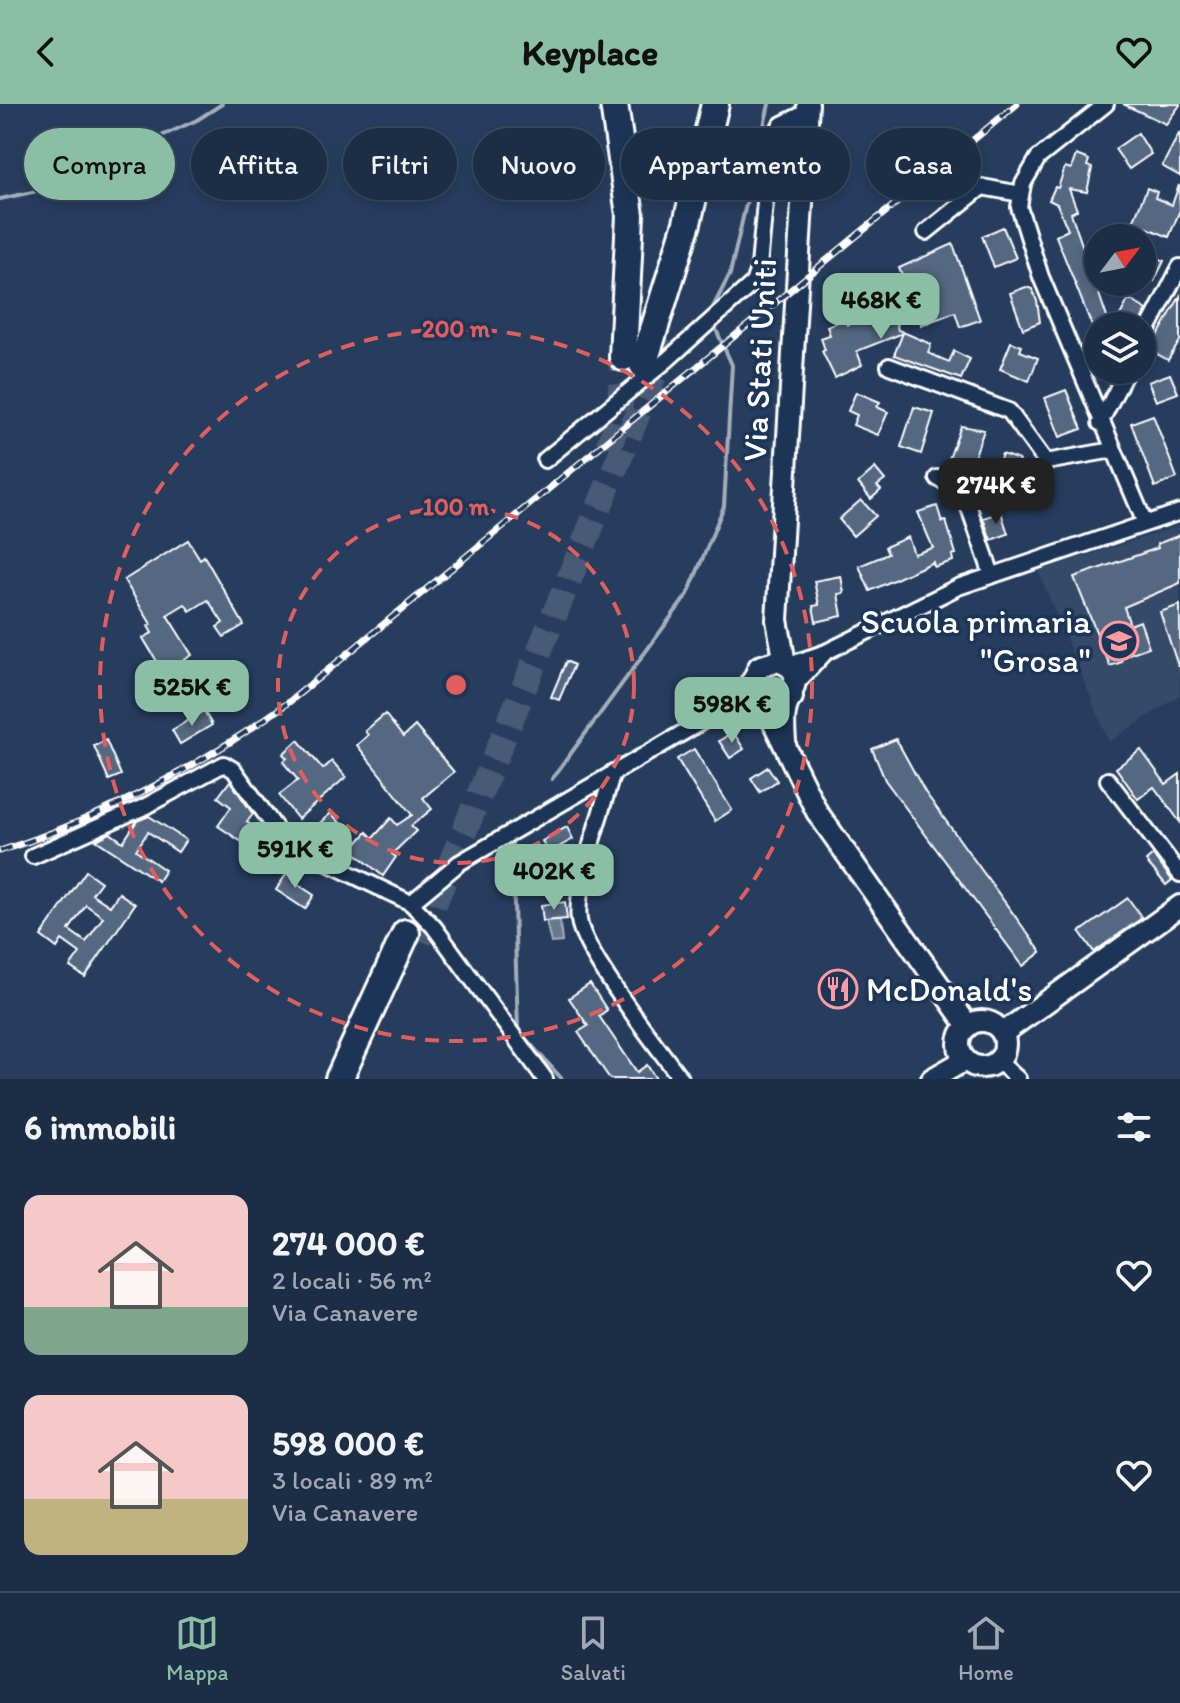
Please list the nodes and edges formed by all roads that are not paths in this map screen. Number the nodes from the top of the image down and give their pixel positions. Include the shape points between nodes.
1 (614, 104) edge
2 (715, 104) edge
3 (732, 104) edge
4 (1106, 104) edge
5 (807, 108) edge
6 (1021, 194) junction
7 (926, 232) dead end
8 (1180, 267) edge
9 (1156, 314) edge
10 (671, 334) tunnel mouth
11 (889, 366) dead end
12 (1120, 384) edge
13 (1100, 423) junction
14 (1113, 450) junction
15 (545, 460) dead end
16 (937, 478) dead end
17 (1180, 512) edge
18 (1145, 523) junction
19 (992, 575) junction
20 (777, 620) junction
21 (756, 671) junction
22 (790, 677) junction
23 (761, 700) junction
24 (722, 710) junction
25 (786, 753) junction
26 (613, 772) junction
27 (1108, 780) dead end
28 (33, 856) dead end
29 (1180, 874) edge
30 (411, 903) junction
31 (1180, 906) edge
32 (968, 1026) junction
33 (1003, 1033) junction
34 (965, 1060) junction
35 (998, 1061) junction
36 (339, 1079) edge
37 (357, 1079) edge
38 (545, 1079) edge
39 (681, 1079) edge
40 (932, 1079) edge
41 (1018, 1079) edge

1 - 2 highway via 630,215 633,361 687,223
3 - 10 highway via 703,230
4 - 6 street via 1038,158
5 - 15 street via 782,124 771,139 753,283
5 - 20 street, Via Stati Uniti
6 - 7 street via 982,187
6 - 13 street via 1024,227
8 - 9 street
11 - 14 street via 1009,411 1046,462
12 - 13 street
13 - 14 street
14 - 18 street
16 - 19 street via 962,491
17 - 18 street
18 - 19 street
19 - 22 street via 927,600 826,652
20 - 21 street, Via Stati Uniti
20 - 22 street, Via Stati Uniti
21 - 22 street via 771,661
21 - 23 street via 754,690
21 - 24 street
22 - 23 street via 775,705
22 - 25 street, Via Stati Uniti
23 - 24 street
23 - 25 street, Via Stati Uniti
24 - 26 street
25 - 32 street, Via Stati Uniti via 817,812
26 - 30 street via 459,863
26 - 39 street via 583,883 579,922 593,953
27 - 29 street
28 - 30 street via 144,807 224,764 234,770 286,843
30 - 38 street
31 - 33 street
32 - 33 street via 987,1022
32 - 34 street via 959,1042
33 - 35 street via 1005,1051
34 - 35 street via 981,1068
34 - 40 street
35 - 41 street
36 - 37 highway via 412,936

